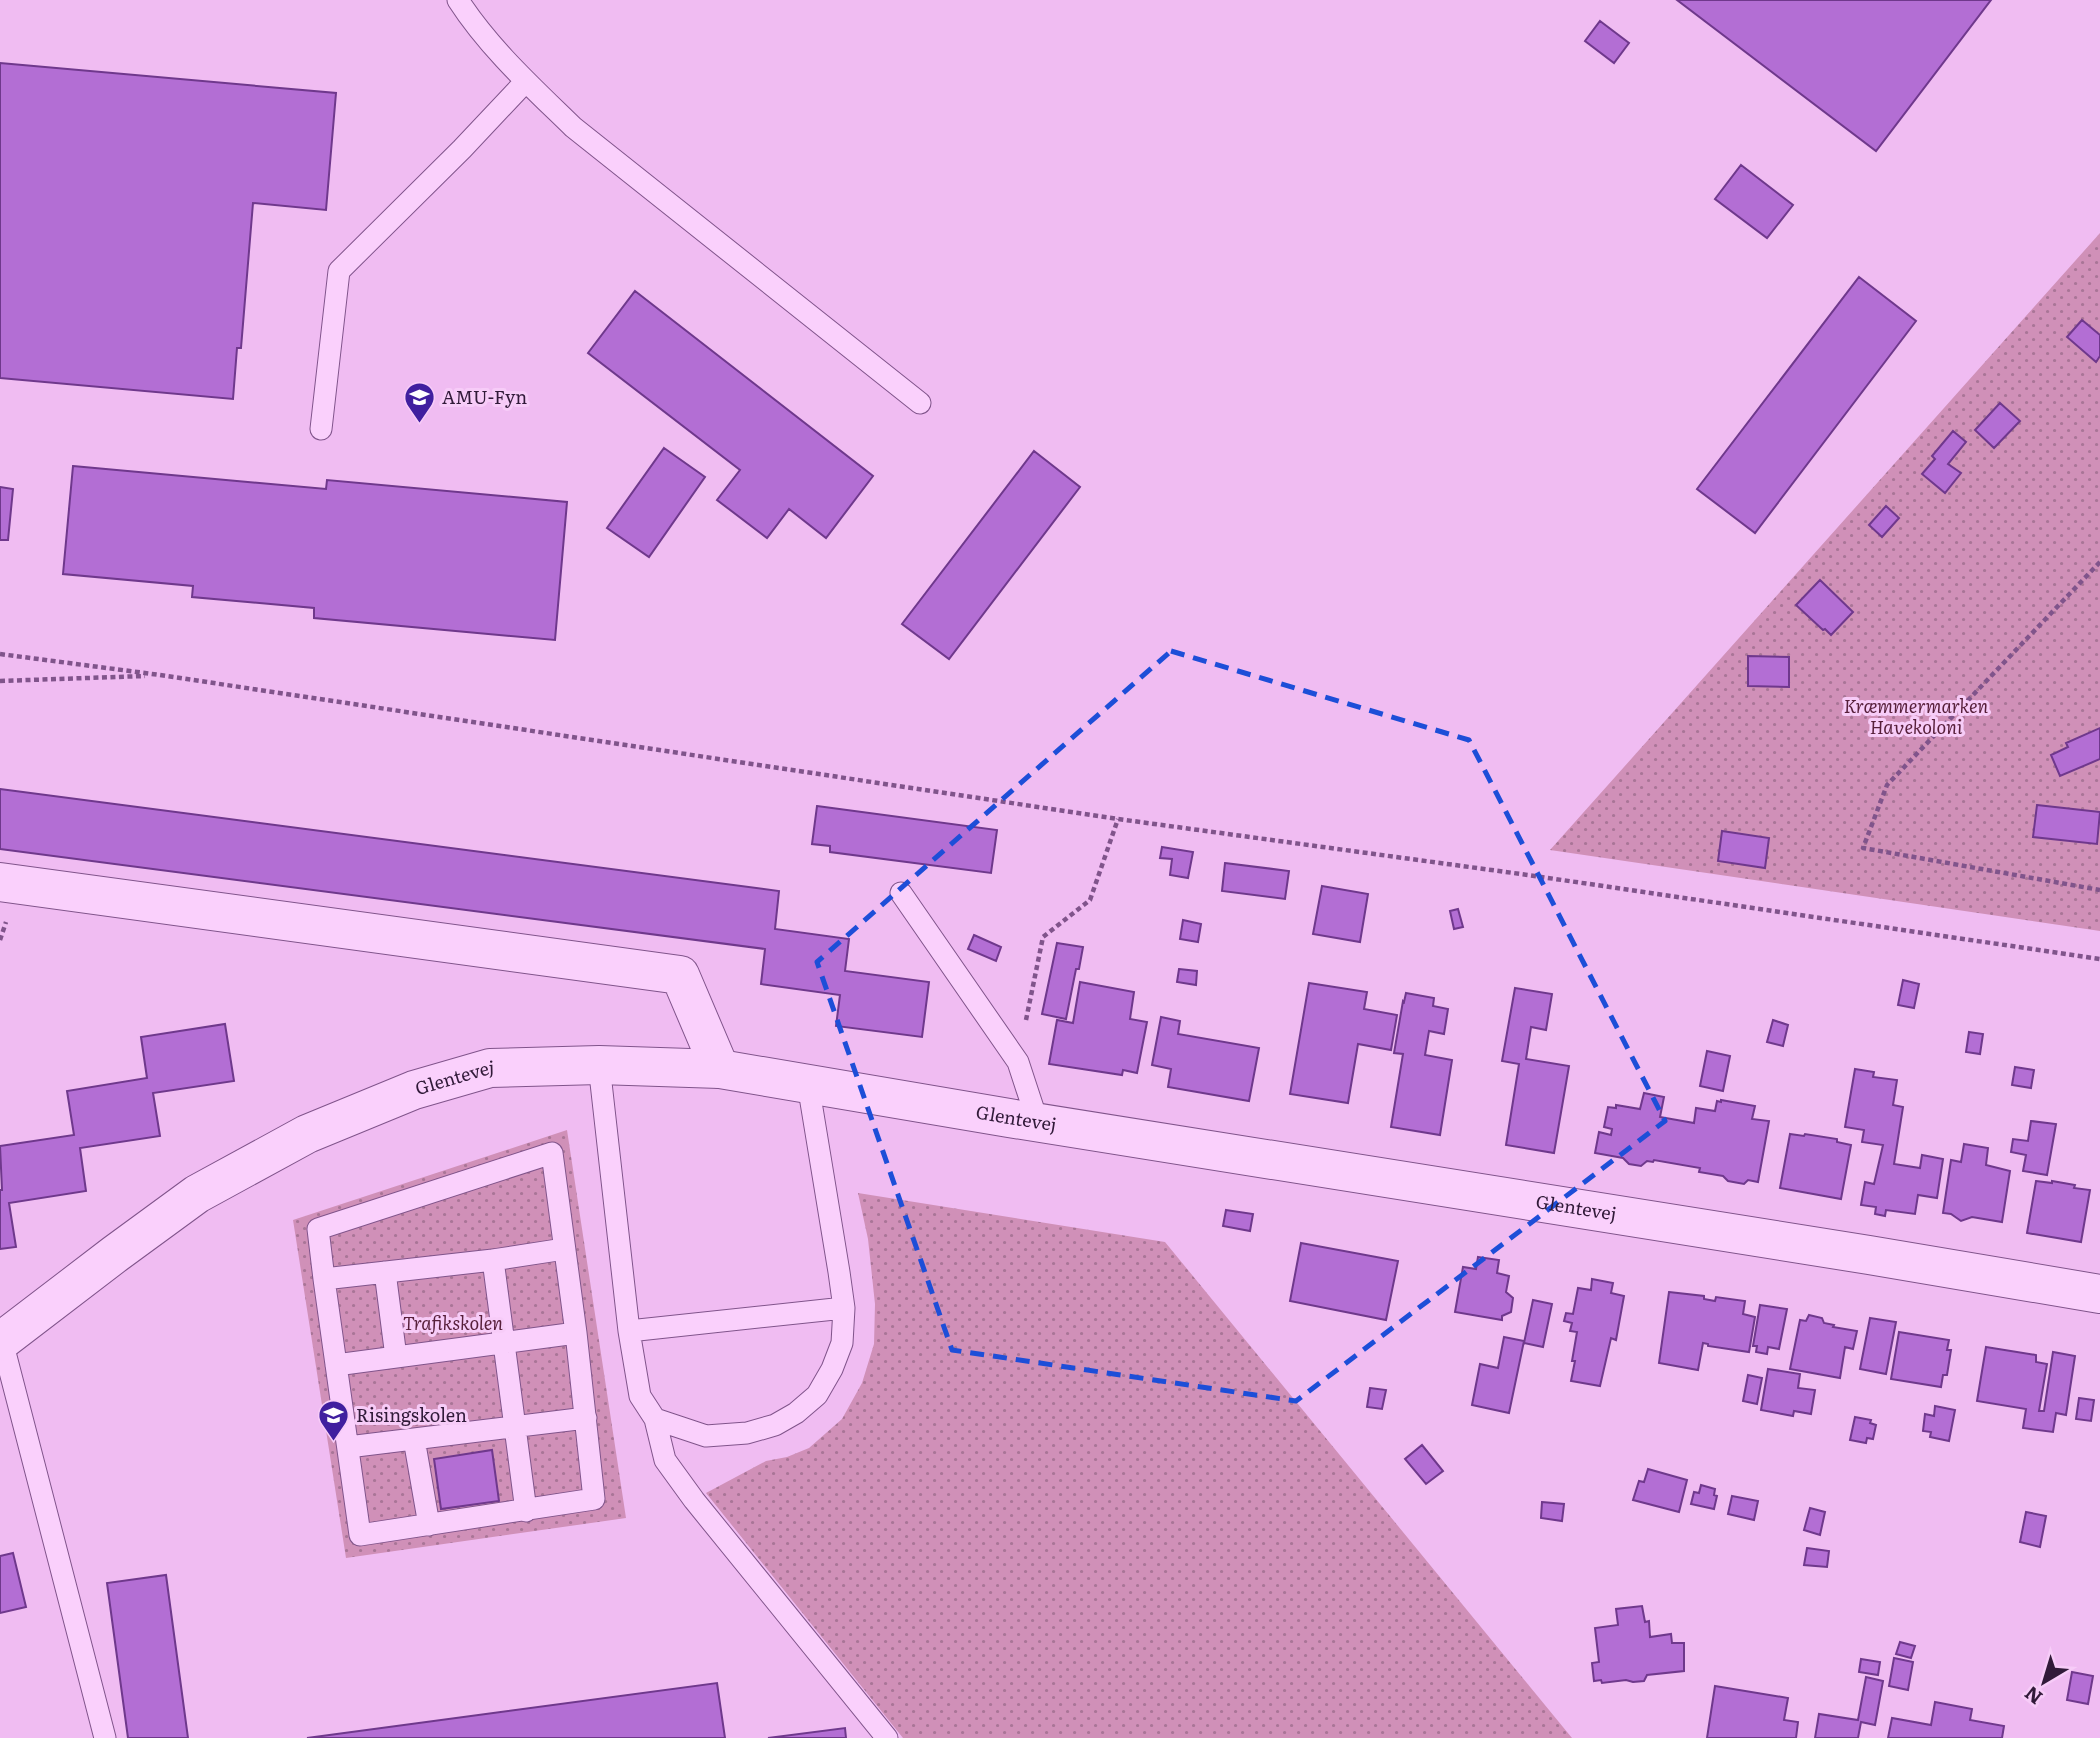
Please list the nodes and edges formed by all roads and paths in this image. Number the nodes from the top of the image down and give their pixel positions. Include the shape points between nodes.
1 (458, 0) edge
2 (526, 81) junction
3 (920, 403) dead end
4 (321, 429) dead end
5 (2100, 562) edge
6 (0, 654) edge
7 (160, 675) junction
8 (0, 681) edge
9 (1118, 819) junction
10 (0, 882) edge
11 (2100, 890) edge
12 (901, 893) dead end
13 (2100, 959) edge
14 (1018, 1062) junction
15 (599, 1065) junction
16 (720, 1069) junction
17 (808, 1084) junction
18 (1038, 1123) junction
19 (564, 1249) junction
20 (493, 1260) junction
21 (384, 1272) junction
22 (324, 1279) junction
23 (2100, 1294) edge
24 (844, 1308) junction
25 (629, 1331) junction
26 (576, 1333) junction
27 (1, 1341) edge
28 (504, 1342) junction
29 (396, 1357) junction
30 (337, 1365) junction
31 (586, 1418) junction
32 (655, 1419) junction
33 (515, 1426) junction
34 (415, 1439) junction
35 (348, 1447) junction
36 (526, 1511) junction
37 (429, 1525) junction
38 (105, 1738) edge
39 (887, 1738) edge

1 - 2 lane
2 - 3 lane via 573,127
2 - 4 lane via 339,271
5 - 11 path via 1887,785 1863,848
6 - 7 path
7 - 8 path
7 - 9 path
9 - 13 path
9 - 14 path via 1090,900 1043,937
10 - 16 street via 680,975
12 - 14 lane
14 - 18 lane
15 - 16 street, Glentevej
15 - 25 lane
15 - 27 street, Glentevej via 490,1068 414,1090 307,1133 197,1194
16 - 17 street, Glentevej
17 - 18 street, Glentevej
17 - 24 lane
18 - 23 street, Glentevej
19 - 20 lane
19 - 22 lane via 552,1153 318,1229
19 - 26 lane
20 - 21 lane
20 - 28 lane
21 - 22 lane
21 - 29 lane
22 - 30 lane
24 - 25 lane
24 - 32 lane via 842,1343 832,1369 817,1395 796,1413 747,1433 706,1436
25 - 32 lane via 640,1396
26 - 28 lane
26 - 31 lane
27 - 38 lane
28 - 29 lane
28 - 33 lane
29 - 30 lane
30 - 35 lane
31 - 33 lane
31 - 36 lane via 594,1499
32 - 39 lane via 665,1460 694,1500
33 - 34 lane
33 - 36 lane
34 - 35 lane
34 - 37 lane
35 - 37 lane via 360,1535
36 - 37 lane

